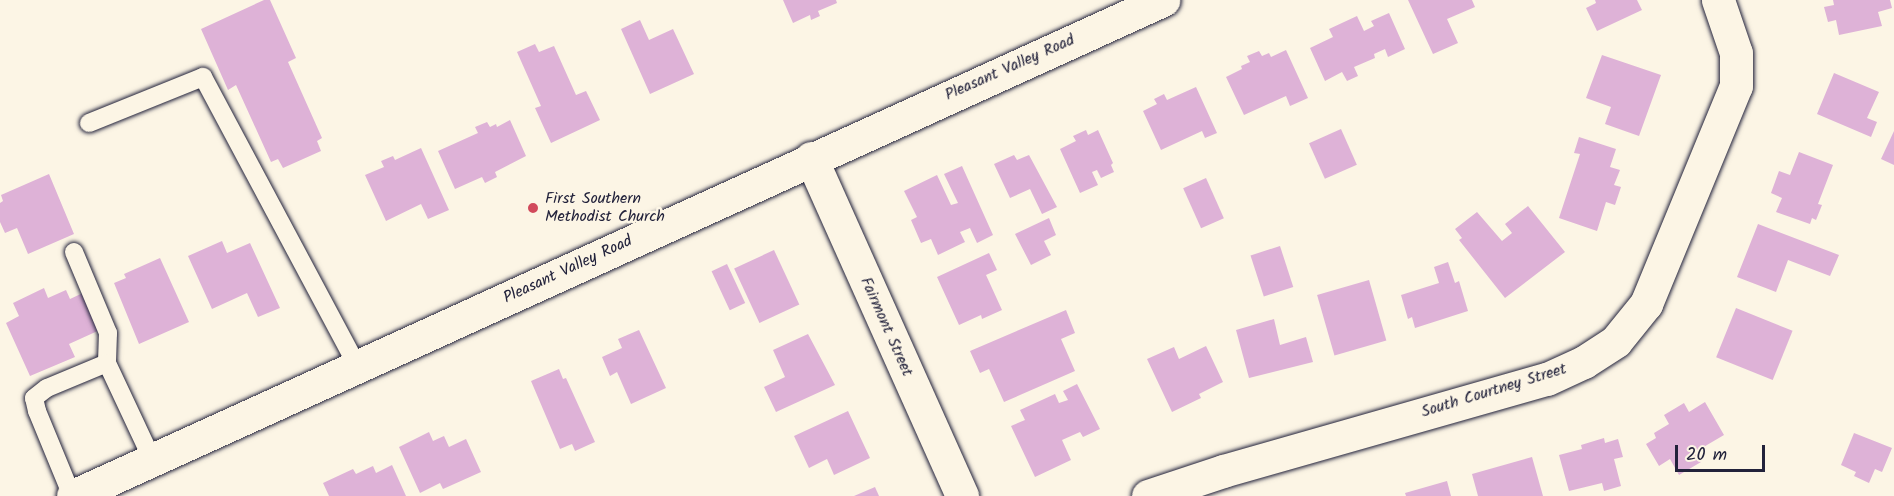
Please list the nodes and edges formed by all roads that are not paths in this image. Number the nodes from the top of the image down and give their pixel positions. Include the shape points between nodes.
1 (1163, 0) edge
2 (1718, 0) edge
3 (88, 123) dead end
4 (811, 158) junction
5 (74, 252) dead end
6 (107, 363) junction
7 (357, 366) junction
8 (152, 459) junction
9 (72, 496) edge
10 (962, 496) edge
11 (1148, 496) edge

1 - 4 street, Pleasant Valley Road
2 - 11 street, South Courtney Street via 1736,53 1737,86 1646,304 1616,341 1547,379
3 - 7 lane via 203,77
4 - 7 street, Pleasant Valley Road
4 - 10 street, Fairmont Street
5 - 6 lane via 108,333
6 - 8 lane
6 - 9 lane via 47,387 34,398
7 - 8 street, Pleasant Valley Road
8 - 9 street, Pleasant Valley Road

